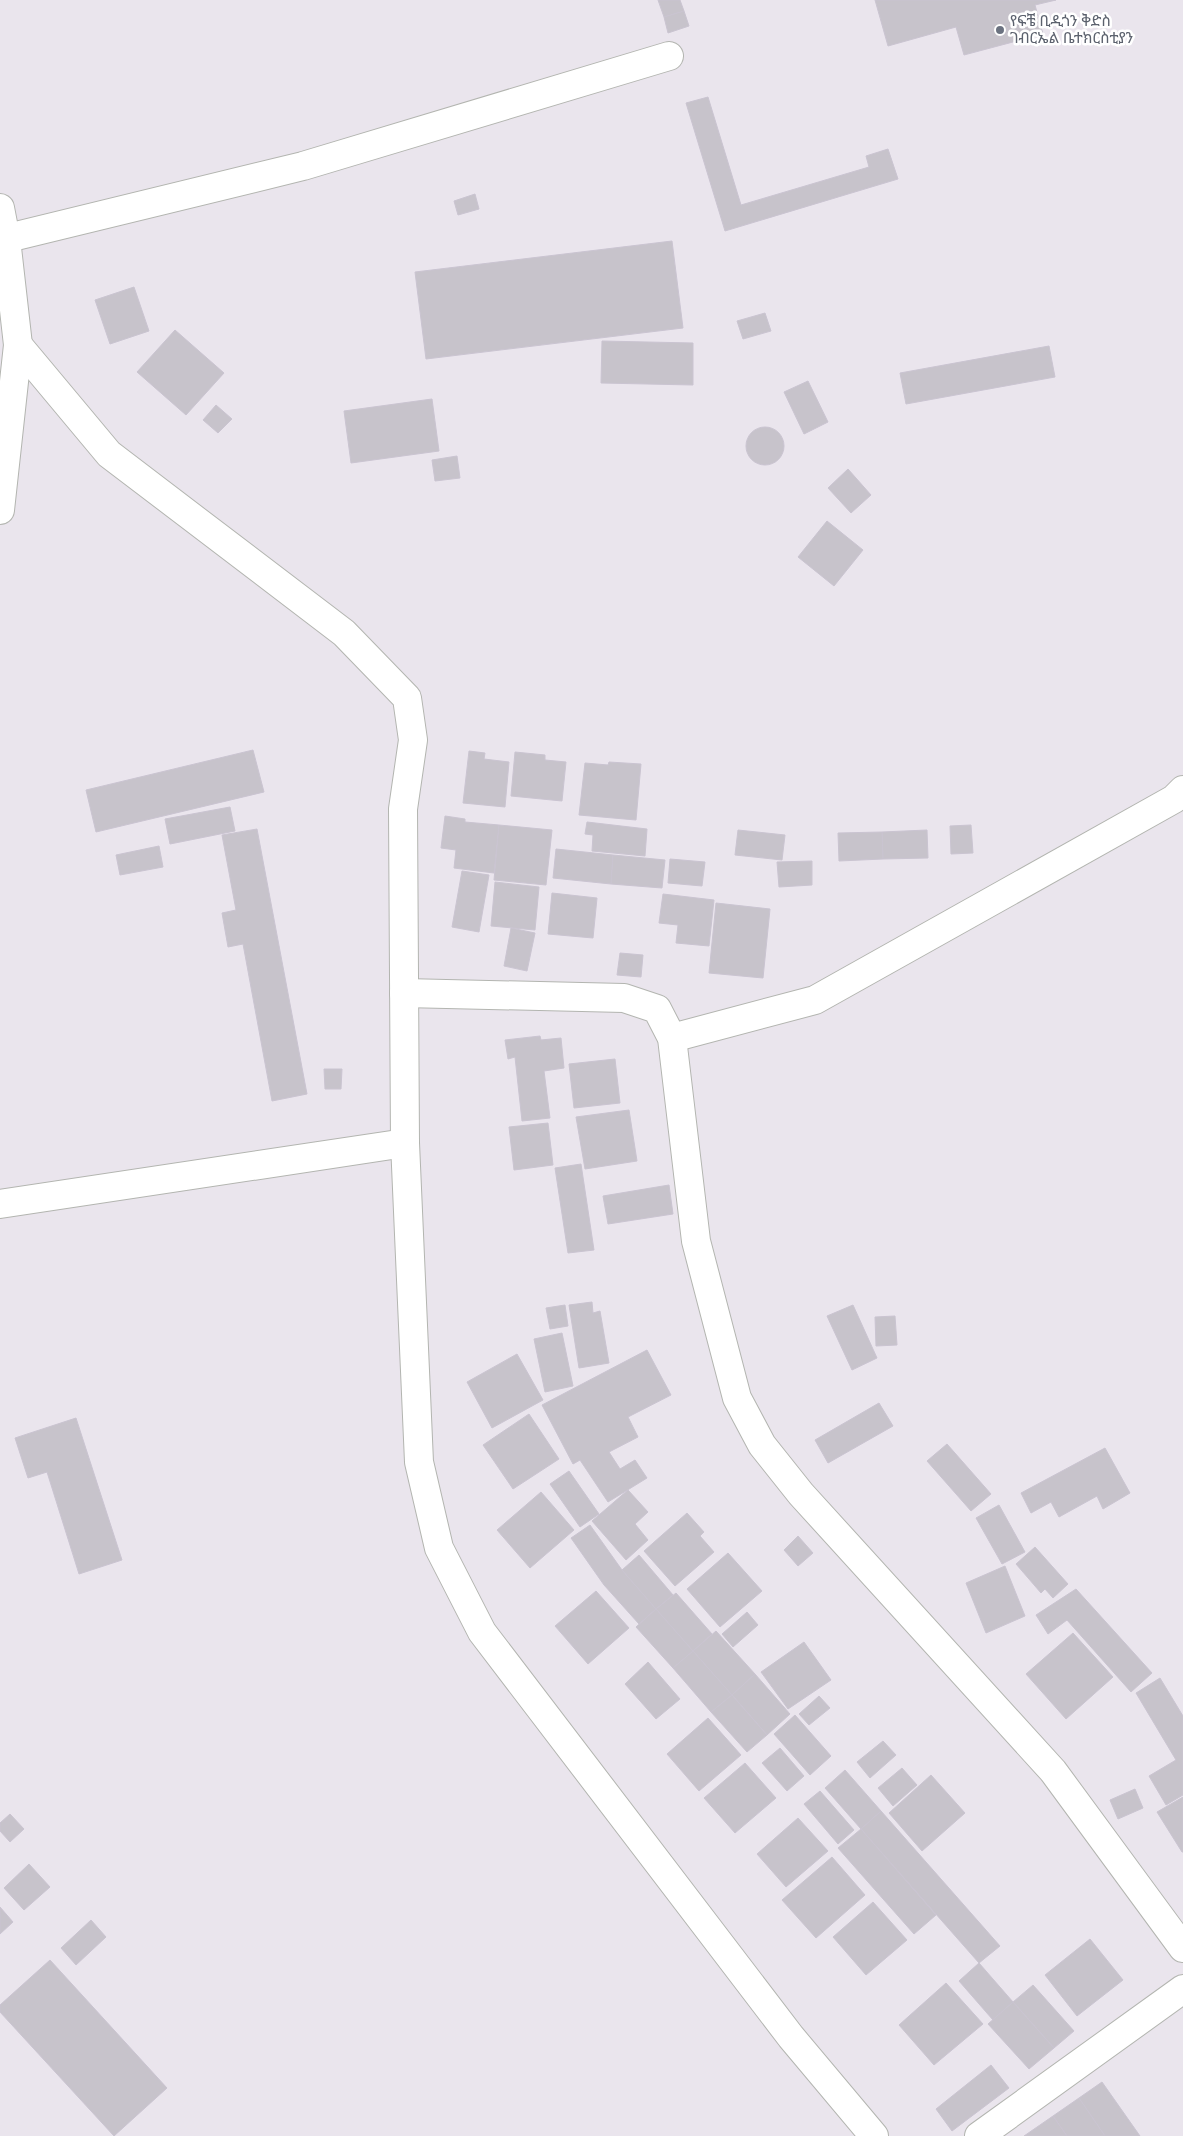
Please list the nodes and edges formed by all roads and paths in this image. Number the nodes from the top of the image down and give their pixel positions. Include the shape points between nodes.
1 (669, 56) dead end
2 (0, 208) edge
3 (3, 240) edge
4 (18, 345) junction
5 (0, 510) edge
6 (1183, 790) edge
7 (404, 993) junction
8 (672, 1038) junction
9 (405, 1143) junction
10 (0, 1204) edge
11 (1183, 1948) edge
12 (1183, 1989) edge
13 (874, 2136) edge
14 (979, 2136) edge

1 - 3 street via 303,166
2 - 3 street
3 - 4 street
4 - 5 street
4 - 7 street via 109,454 344,633 407,698 414,740 403,810
6 - 8 street via 1174,799 815,1000
7 - 8 street via 624,998 657,1009
7 - 9 street
8 - 11 street via 696,1241 738,1398 762,1445 801,1494 1053,1771
9 - 10 street
9 - 13 street via 419,1462 439,1548 482,1632 791,2037
12 - 14 street

